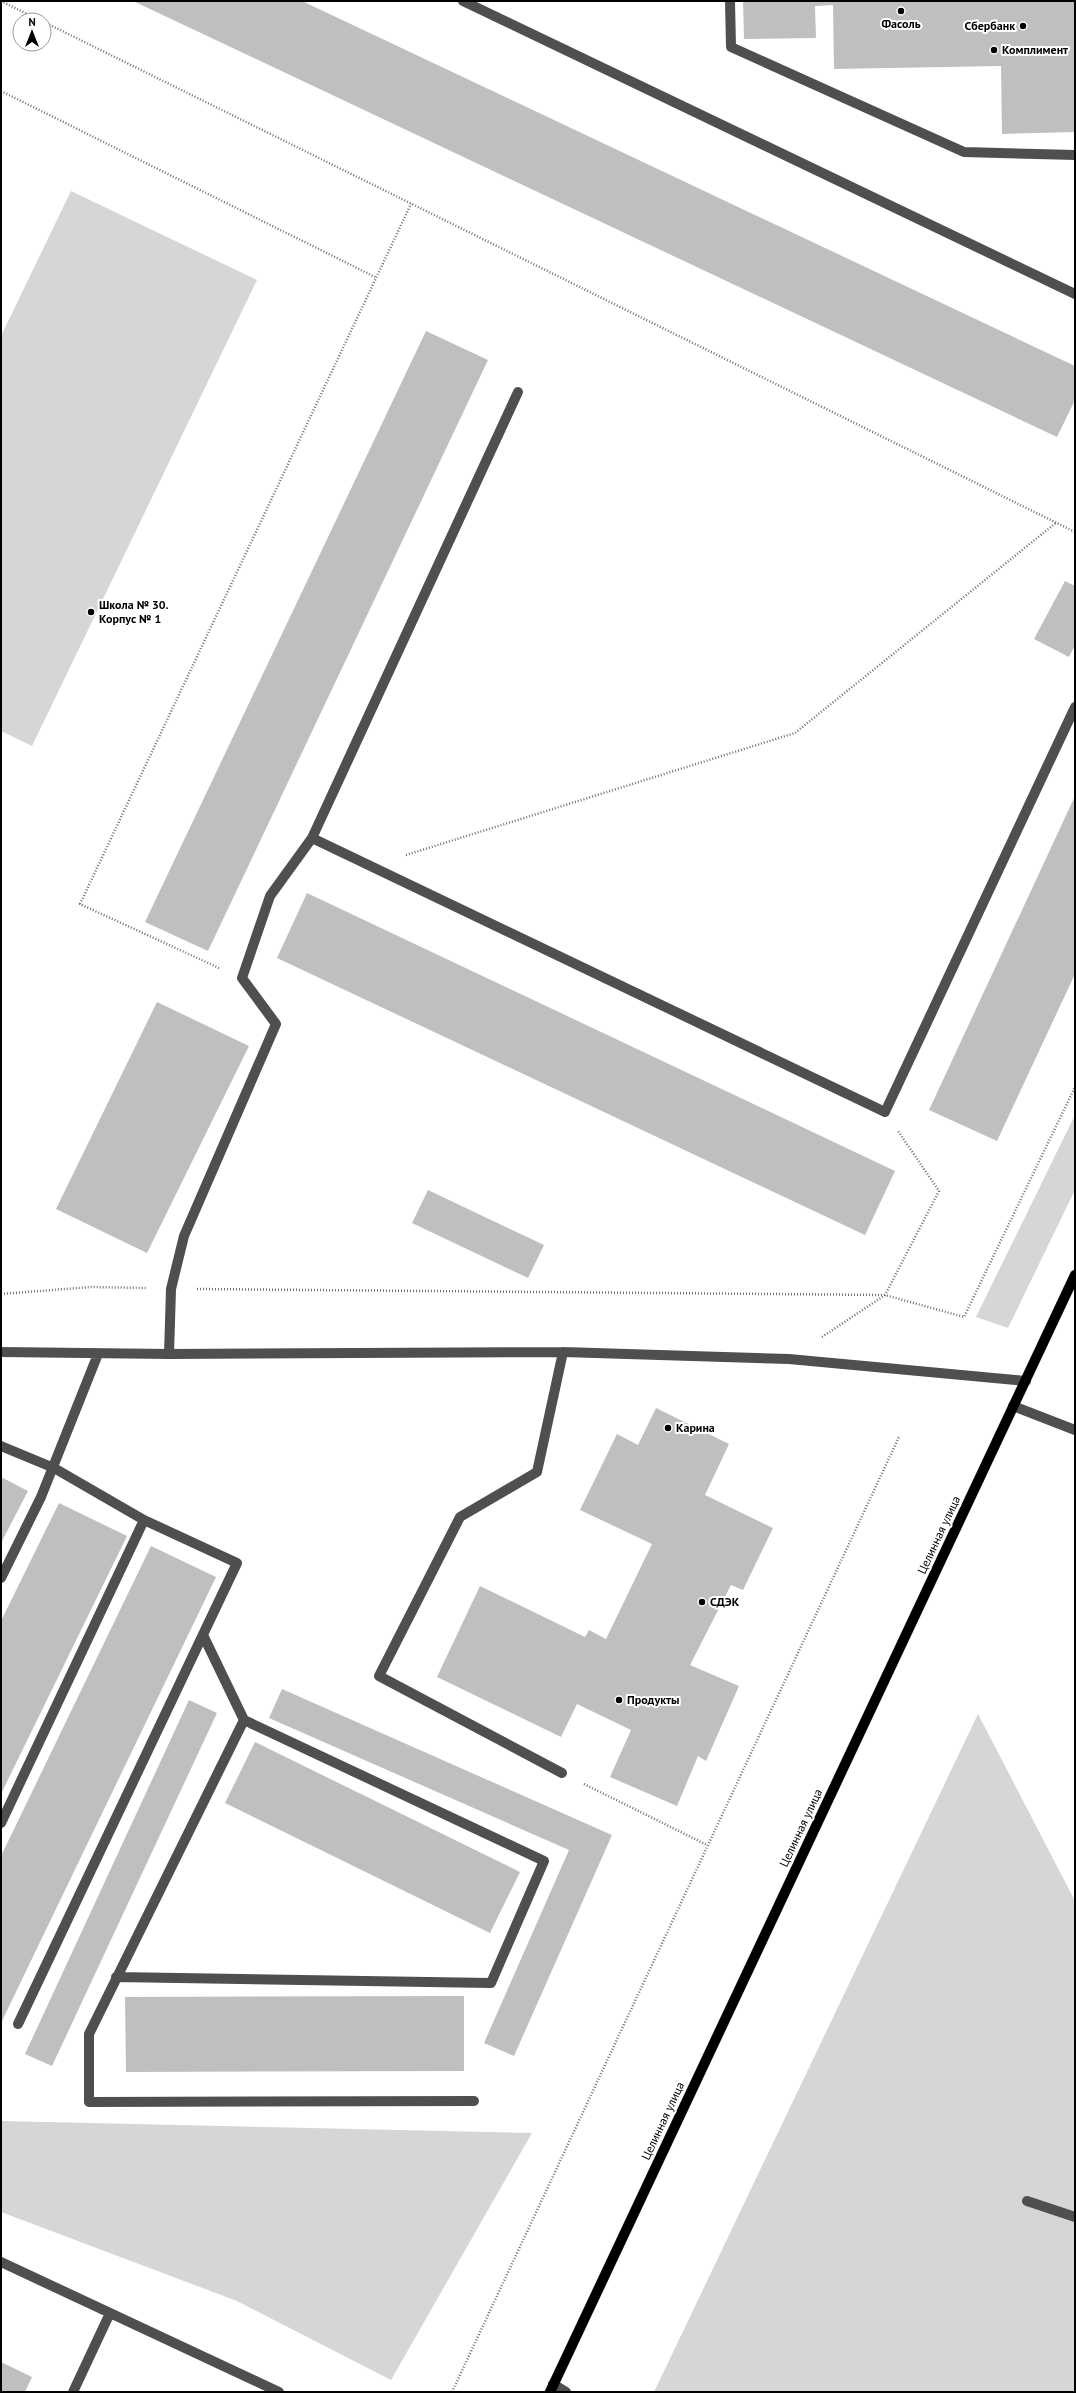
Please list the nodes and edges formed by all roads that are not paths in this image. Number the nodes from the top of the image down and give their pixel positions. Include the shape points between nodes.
1 (463, 1) edge
2 (730, 1) edge
3 (1075, 155) edge
4 (1075, 294) edge
5 (518, 392) dead end
6 (1075, 707) edge
7 (312, 838) junction
8 (1075, 1275) edge
9 (1, 1352) edge
10 (563, 1352) junction
11 (98, 1354) junction
12 (169, 1354) junction
13 (1026, 1381) junction
14 (1013, 1406) junction
15 (1075, 1430) edge
16 (1, 1446) edge
17 (54, 1468) junction
18 (144, 1520) junction
19 (1, 1578) edge
20 (203, 1635) junction
21 (244, 1720) junction
22 (562, 1773) road end
23 (1, 1823) edge
24 (116, 1977) junction
25 (18, 2024) dead end
26 (474, 2101) dead end
27 (1027, 2201) dead end
28 (1075, 2217) edge
29 (1, 2262) edge
30 (110, 2313) junction
31 (551, 2388) edge
32 (73, 2392) edge
33 (279, 2392) edge
34 (566, 2392) edge

1 - 4 street
2 - 3 street via 731,47 957,149 964,152
5 - 7 street
6 - 7 street via 885,1112
7 - 12 street via 270,896 242,978 276,1024 184,1236 171,1288
8 - 13 main road, Целинная улица
9 - 11 street
10 - 12 street
10 - 13 street via 789,1359
10 - 22 street via 537,1472 460,1517 378,1676
11 - 12 street
11 - 17 street
13 - 14 main road, Целинная улица
14 - 15 street
14 - 31 main road, Целинная улица
16 - 17 street
17 - 18 street
17 - 19 street
18 - 20 street via 237,1563
18 - 23 street
20 - 21 street
20 - 25 street
21 - 24 street
21 - 24 street via 544,1861 491,1983
24 - 26 street via 88,2034 88,2102
27 - 28 street
29 - 30 street
30 - 32 street
30 - 33 street
31 - 34 street

